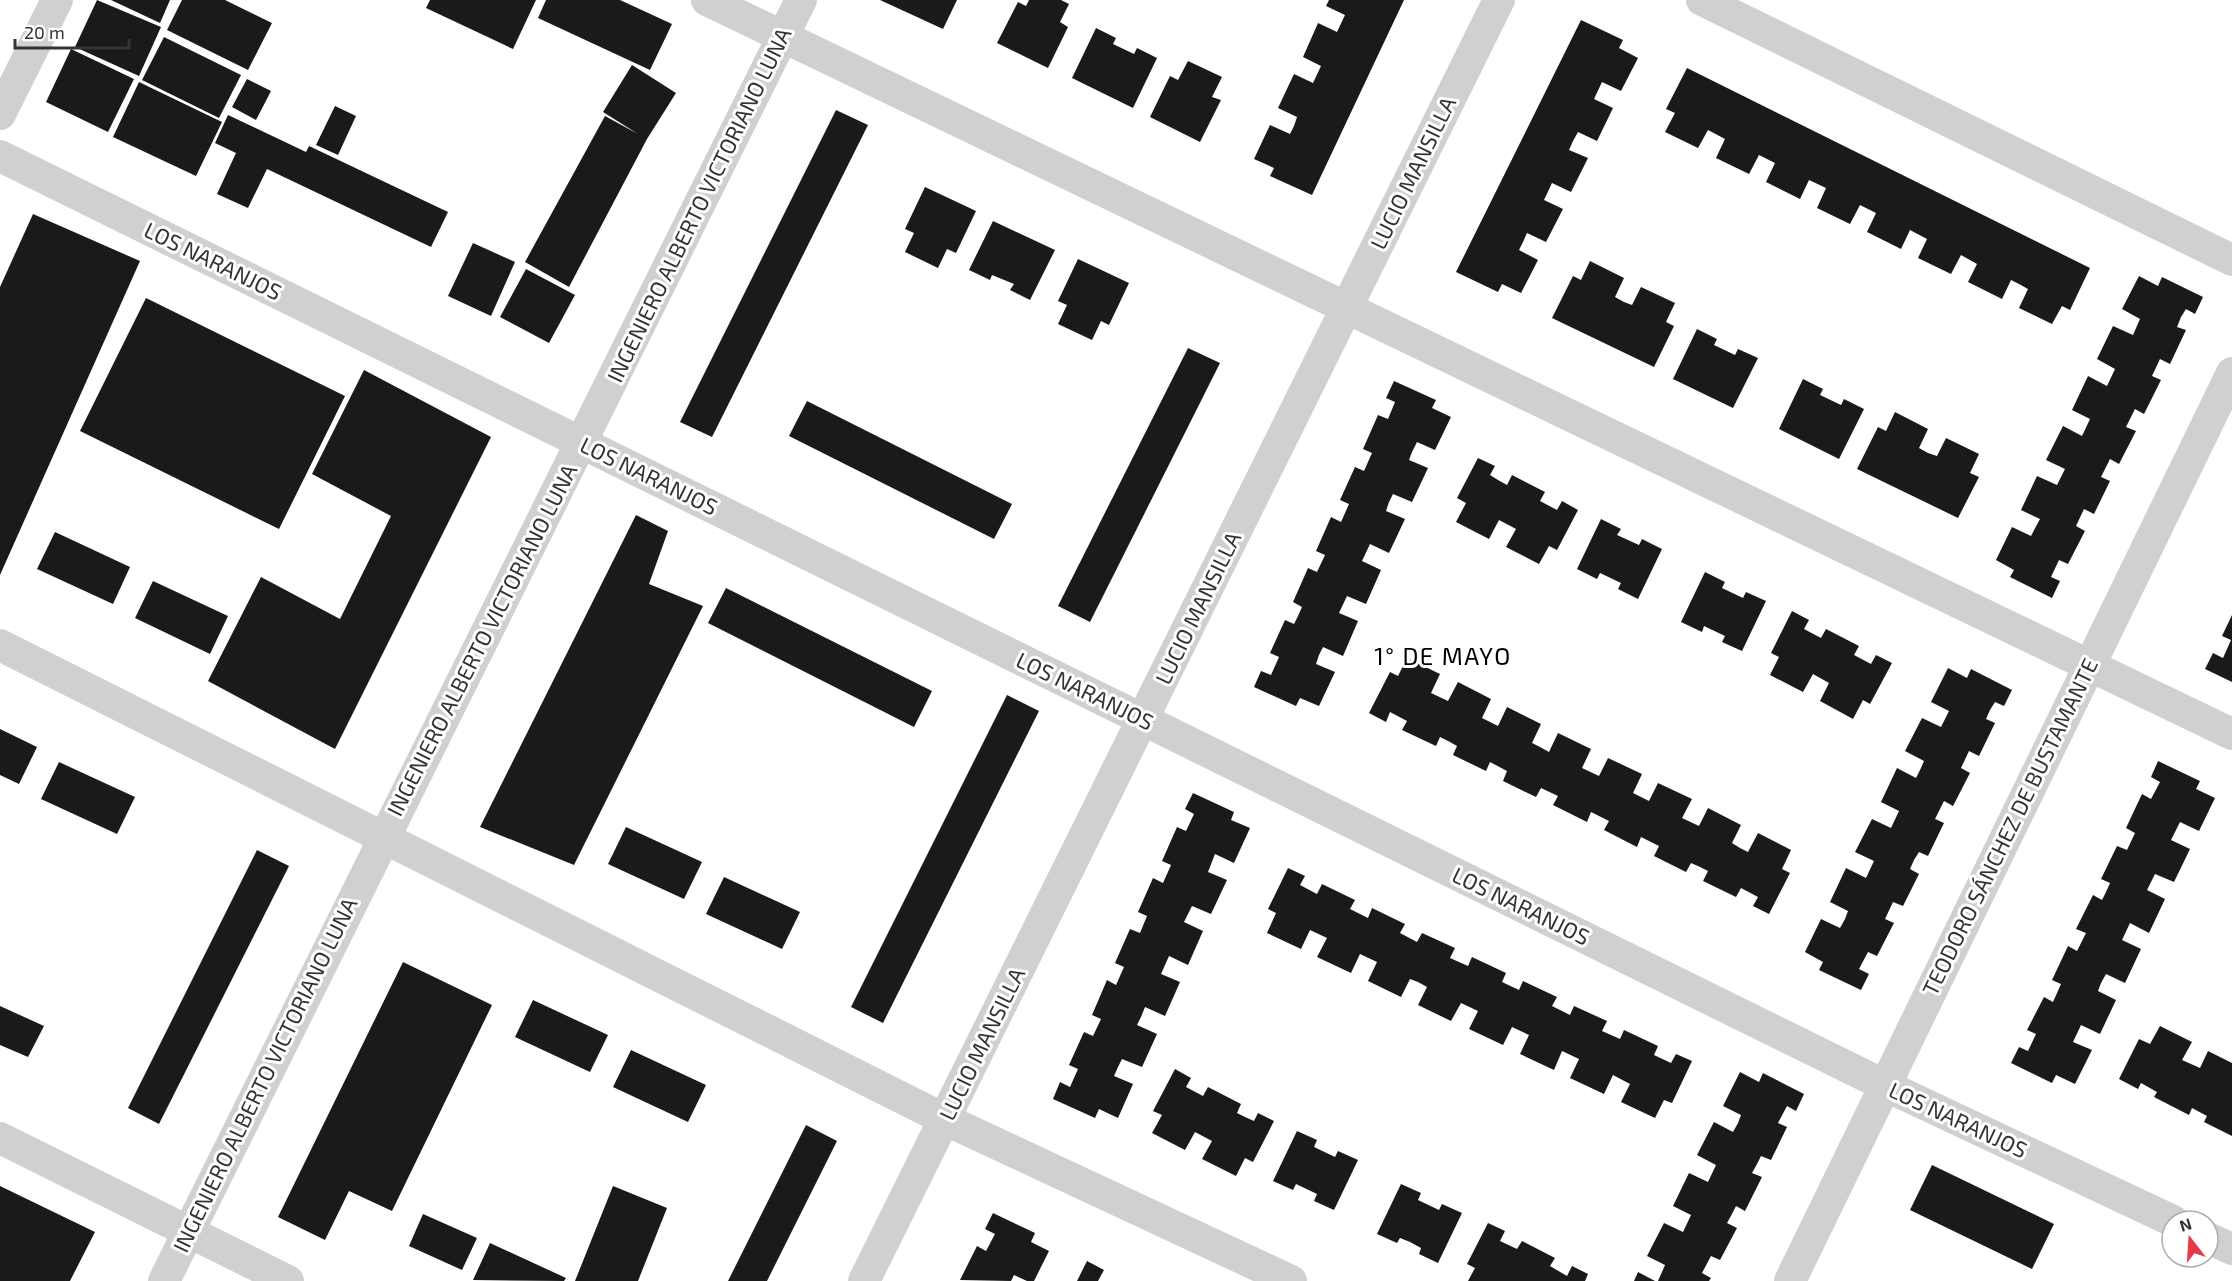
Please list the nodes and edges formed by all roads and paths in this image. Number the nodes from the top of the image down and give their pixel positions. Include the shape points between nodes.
1 (57, 0) edge
2 (707, 0) edge
3 (801, 0) edge
4 (1499, 0) edge
5 (1702, 0) edge
6 (783, 36) junction
7 (0, 114) edge
8 (0, 156) edge
9 (2232, 260) edge
10 (1346, 308) junction
11 (2232, 373) edge
12 (581, 442) junction
13 (0, 645) edge
14 (2089, 666) junction
15 (1143, 719) junction
16 (2232, 734) edge
17 (384, 837) junction
18 (1884, 1085) junction
19 (944, 1119) junction
20 (0, 1137) edge
21 (2160, 1215) edge
22 (187, 1231) junction
23 (164, 1281) edge
24 (288, 1281) edge
25 (864, 1281) edge
26 (1291, 1281) edge
27 (1790, 1281) edge

1 - 7 street
2 - 6 street
3 - 6 street, INGENIERO ALBERTO VICTORIANO LUNA
4 - 10 street, LUCIO MANSILLA
5 - 9 street
6 - 10 street
6 - 12 street, INGENIERO ALBERTO VICTORIANO LUNA
8 - 12 street, LOS NARANJOS
10 - 14 street
10 - 15 street, LUCIO MANSILLA
11 - 14 street, TEODORO SÁNCHEZ DE BUSTAMANTE
12 - 15 street, LOS NARANJOS
12 - 17 street, INGENIERO ALBERTO VICTORIANO LUNA
13 - 17 street
14 - 16 street
14 - 18 street, TEODORO SÁNCHEZ DE BUSTAMANTE
15 - 18 street, LOS NARANJOS
15 - 19 street, LUCIO MANSILLA
17 - 19 street
17 - 22 street, INGENIERO ALBERTO VICTORIANO LUNA
18 - 21 street, LOS NARANJOS
18 - 27 street, TEODORO SÁNCHEZ DE BUSTAMANTE
19 - 25 street, LUCIO MANSILLA
19 - 26 street
20 - 22 street
22 - 23 street, INGENIERO ALBERTO VICTORIANO LUNA
22 - 24 street

